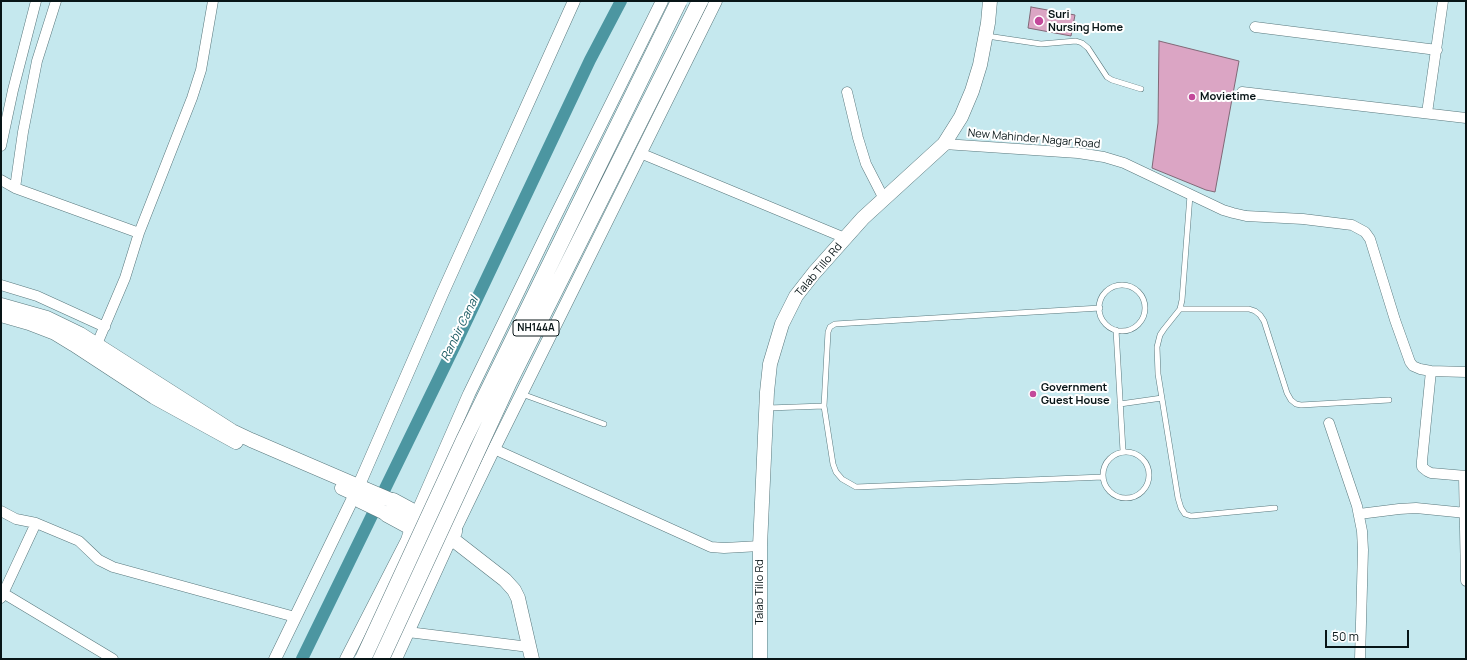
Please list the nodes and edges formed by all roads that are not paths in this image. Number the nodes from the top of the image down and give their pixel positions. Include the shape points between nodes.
1 (36, 1) edge
2 (56, 1) edge
3 (213, 1) edge
4 (574, 1) edge
5 (662, 1) edge
6 (679, 1) edge
7 (700, 1) edge
8 (716, 1) edge
9 (990, 1) edge
10 (1443, 1) edge
11 (1255, 28) dead end
12 (986, 36) junction
13 (1437, 50) junction
14 (1141, 90) dead end
15 (847, 92) dead end
16 (1242, 92) dead end
17 (1427, 113) junction
18 (1466, 118) edge
19 (944, 144) junction
20 (1, 146) edge
21 (640, 153) junction
22 (1, 180) edge
23 (15, 188) junction
24 (1190, 195) junction
25 (884, 199) junction
26 (139, 233) junction
27 (845, 238) junction
28 (1, 284) edge
29 (1100, 308) junction
30 (2, 309) edge
31 (1180, 309) junction
32 (105, 327) junction
33 (1116, 330) junction
34 (97, 344) junction
35 (1430, 371) junction
36 (1466, 372) edge
37 (522, 394) junction
38 (1162, 398) junction
39 (1389, 400) dead end
40 (1120, 404) junction
41 (824, 406) junction
42 (767, 408) junction
43 (604, 424) dead end
44 (1329, 424) dead end
45 (494, 449) junction
46 (1123, 451) junction
47 (1465, 476) edge
48 (1103, 477) junction
49 (359, 493) junction
50 (390, 508) joint
51 (1275, 508) dead end
52 (1, 511) edge
53 (1465, 512) edge
54 (1359, 514) junction
55 (414, 520) junction
56 (36, 523) junction
57 (452, 535) junction
58 (760, 546) junction
59 (1466, 581) edge
60 (2, 596) edge
61 (295, 616) junction
62 (408, 632) junction
63 (531, 653) edge
64 (113, 659) edge
65 (274, 659) edge
66 (346, 659) edge
67 (363, 659) edge
68 (381, 659) edge
69 (396, 659) edge
70 (760, 659) edge
71 (1360, 659) edge

1 - 20 street
2 - 23 street via 37,61
3 - 26 street via 201,70
4 - 49 street via 443,292
5 - 55 street via 479,373
6 - 67 highway, NH144A, bridge via 464,440
7 - 68 highway, NH144A, bridge via 509,382
8 - 21 street
9 - 12 main road, Talab Tillo Rd
10 - 13 street
11 - 13 street
12 - 14 lane via 1041,44 1076,41 1082,43 1107,77
12 - 19 main road, Talab Tillo Rd via 972,91 961,117
13 - 17 street
15 - 25 street via 866,164
16 - 17 street
17 - 18 street
19 - 24 street, New Mahinder Nagar Road via 1104,157 1124,163
19 - 25 main road, Talab Tillo Rd
21 - 27 street
21 - 37 street
22 - 23 street
23 - 26 street
24 - 31 lane
24 - 35 street, New Mahinder Nagar Road via 1240,215 1352,225 1364,232 1370,239 1408,357 1413,366
25 - 27 main road, Talab Tillo Rd
26 - 32 street via 125,278
27 - 42 main road, Talab Tillo Rd via 796,296 782,324 770,364
28 - 32 street via 37,296
29 - 33 lane via 1104,322
29 - 33 lane via 1101,300 1111,288 1126,285 1140,293 1145,307 1141,322 1129,330
29 - 41 lane via 835,324 828,332
30 - 34 main road via 47,318
30 - 49 main road via 55,333 154,397 227,438
31 - 38 lane via 1160,335 1157,347
31 - 39 lane via 1249,309 1260,315 1287,393 1296,404
32 - 34 street
33 - 40 lane
34 - 49 main road via 232,431
35 - 36 street, New Mahinder Nagar Road
35 - 47 street via 1422,467 1432,473
37 - 43 lane
37 - 45 street
38 - 40 lane
38 - 51 lane via 1178,498 1185,514 1191,516
40 - 46 lane
41 - 42 lane
41 - 48 lane via 836,472 856,487
42 - 58 main road, Talab Tillo Rd
44 - 54 street
45 - 57 street
45 - 58 street via 711,547
46 - 48 lane via 1106,462
46 - 48 lane via 1139,455 1145,461 1149,475 1144,489 1132,497 1116,496 1105,485
47 - 53 street
49 - 50 main road
49 - 61 street
50 - 55 highway
52 - 56 street via 16,519
53 - 54 street via 1416,508
53 - 59 street
54 - 71 street via 1363,550
55 - 57 highway via 415,536 425,546 439,547 446,544
55 - 57 highway via 425,508 444,508 453,518
55 - 66 street via 380,596
56 - 60 street
56 - 61 street via 79,541 99,560 113,566
57 - 62 street
57 - 63 main road via 514,590
58 - 70 main road, Talab Tillo Rd
60 - 64 street
61 - 65 street
62 - 63 street
62 - 69 street

